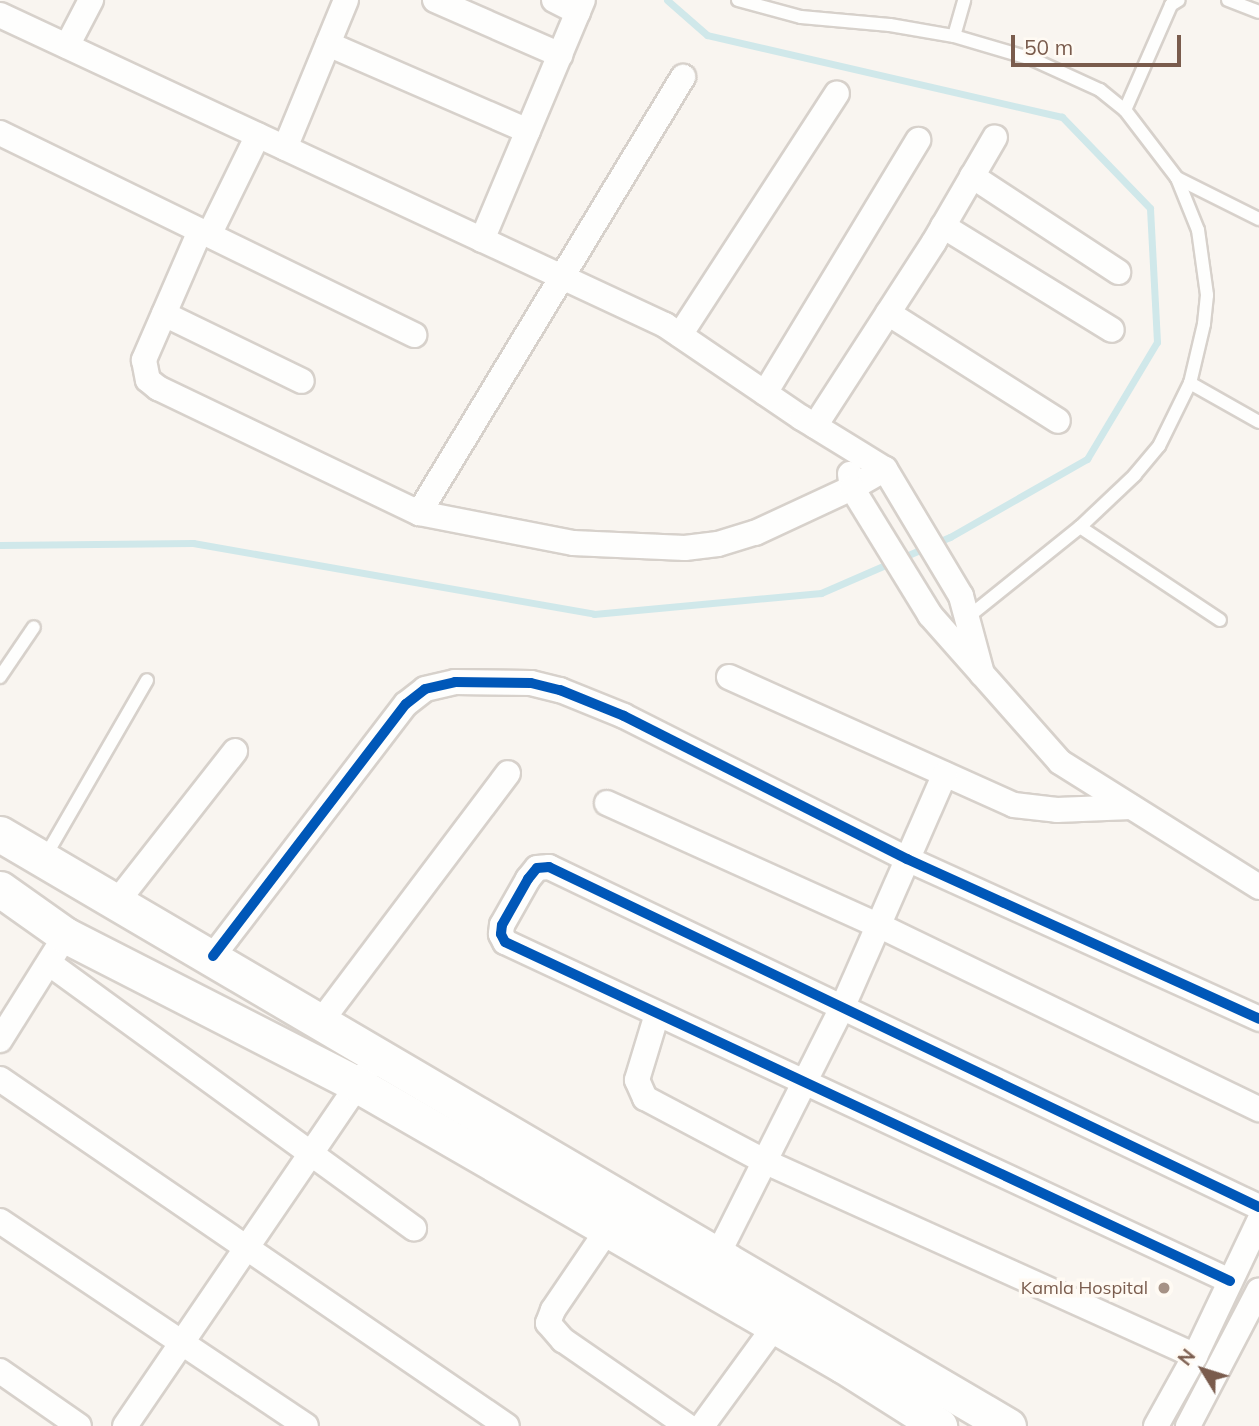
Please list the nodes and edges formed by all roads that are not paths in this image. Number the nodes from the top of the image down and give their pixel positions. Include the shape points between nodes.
1 (91, 0) edge
2 (346, 0) edge
3 (435, 0) edge
4 (555, 0) edge
5 (741, 0) edge
6 (964, 0) edge
7 (1179, 0) edge
8 (1228, 0) edge
9 (581, 6) edge
10 (1259, 12) edge
11 (0, 15) edge
12 (954, 36) junction
13 (328, 44) junction
14 (67, 46) junction
15 (560, 55) junction
16 (683, 77) dead end
17 (837, 93) dead end
18 (1125, 110) junction
19 (528, 131) junction
20 (0, 133) edge
21 (258, 135) junction
22 (995, 137) dead end
23 (918, 141) dead end
24 (285, 148) junction
25 (972, 176) junction
26 (1177, 178) junction
27 (1259, 219) edge
28 (943, 226) junction
29 (205, 233) junction
30 (482, 240) junction
31 (1118, 272) dead end
32 (560, 276) junction
33 (888, 313) junction
34 (164, 314) junction
35 (1112, 330) dead end
36 (414, 335) dead end
37 (680, 335) junction
38 (302, 381) dead end
39 (1190, 383) junction
40 (765, 393) junction
41 (1058, 421) dead end
42 (1259, 422) edge
43 (815, 426) junction
44 (845, 444) junction
45 (885, 469) junction
46 (852, 488) junction
47 (419, 513) junction
48 (1080, 527) junction
49 (964, 607) junction
50 (1220, 620) dead end
51 (34, 627) dead end
52 (982, 674) junction
53 (0, 677) edge
54 (729, 677) dead end
55 (147, 680) dead end
56 (234, 751) dead end
57 (508, 773) dead end
58 (945, 774) junction
59 (607, 803) dead end
60 (1131, 807) junction
61 (0, 834) edge
62 (907, 859) junction
63 (44, 860) junction
64 (1259, 887) edge
65 (0, 889) edge
66 (116, 903) junction
67 (880, 926) junction
68 (57, 949) junction
69 (213, 956) junction
70 (843, 1006) junction
71 (657, 1014) junction
72 (1259, 1019) edge
73 (322, 1020) junction
74 (0, 1040) edge
75 (379, 1054) junction
76 (0, 1079) edge
77 (805, 1083) junction
78 (358, 1085) junction
79 (1259, 1109) edge
80 (311, 1156) junction
81 (766, 1162) junction
82 (1259, 1207) edge
83 (0, 1221) edge
84 (1259, 1221) edge
85 (414, 1228) dead end
86 (608, 1229) junction
87 (249, 1247) junction
88 (710, 1269) junction
89 (1230, 1281) junction
90 (1259, 1290) edge
91 (775, 1326) junction
92 (182, 1343) junction
93 (1195, 1356) junction
94 (0, 1371) edge
95 (79, 1426) edge
96 (125, 1426) edge
97 (306, 1426) edge
98 (507, 1426) edge
99 (687, 1426) edge
100 (702, 1426) edge
101 (939, 1426) edge
102 (1008, 1426) edge
103 (1156, 1426) edge
104 (1188, 1426) edge

1 - 14 street
2 - 13 street
3 - 15 street
4 - 9 street
5 - 12 lane via 801,17
6 - 12 lane
7 - 18 lane via 1171,5
8 - 10 lane
9 - 15 street
11 - 14 street
12 - 18 lane via 1032,59 1100,90
13 - 19 street
13 - 24 street
14 - 21 street
15 - 19 street
16 - 32 street
17 - 37 street
18 - 26 lane
19 - 30 street
20 - 29 street
21 - 24 street
21 - 29 street
22 - 25 street
23 - 40 street
24 - 30 street
25 - 28 street
25 - 31 street
26 - 27 lane
26 - 39 lane via 1198,230 1207,295
28 - 33 street
28 - 35 street
29 - 34 street
29 - 36 street
30 - 32 street
32 - 37 street
32 - 47 street
33 - 41 street
33 - 43 street
34 - 38 street
34 - 47 street via 144,360 148,380 158,388
37 - 40 street
39 - 42 lane
39 - 48 lane via 1159,446
40 - 43 street
43 - 44 street
44 - 45 street
44 - 46 street
45 - 46 street
45 - 49 street
46 - 47 street via 755,533 685,548 573,543
46 - 52 street via 930,615
48 - 49 lane
48 - 50 lane
49 - 52 street
51 - 53 lane
52 - 60 street via 1060,762
54 - 58 street
55 - 63 lane
56 - 66 street
57 - 73 street
58 - 60 street via 1030,809
58 - 62 street
59 - 67 street
60 - 64 street
61 - 63 main road
62 - 67 street
62 - 69 street via 593,703 531,683 455,682 425,688 406,704
62 - 72 street
63 - 66 main road
65 - 68 main road
66 - 69 main road
67 - 70 street
67 - 79 street
68 - 74 street
68 - 78 main road
68 - 80 street
69 - 73 main road
70 - 71 street via 549,867 537,868 502,925 505,942
70 - 77 street
70 - 82 street
71 - 77 street
71 - 81 street via 637,1080 645,1098
73 - 75 main road
75 - 78 street
75 - 88 main road
76 - 87 street
77 - 81 street
77 - 89 street
78 - 80 street
78 - 86 main road
80 - 85 street
80 - 87 street
81 - 88 street
81 - 93 street
83 - 92 street
84 - 89 street
86 - 88 main road
86 - 99 street via 548,1323 563,1340
87 - 92 street
87 - 98 street
88 - 91 main road
88 - 102 main road
89 - 93 street
90 - 104 street
91 - 100 street
91 - 101 main road
92 - 96 street
92 - 97 street
93 - 103 street
94 - 95 street

